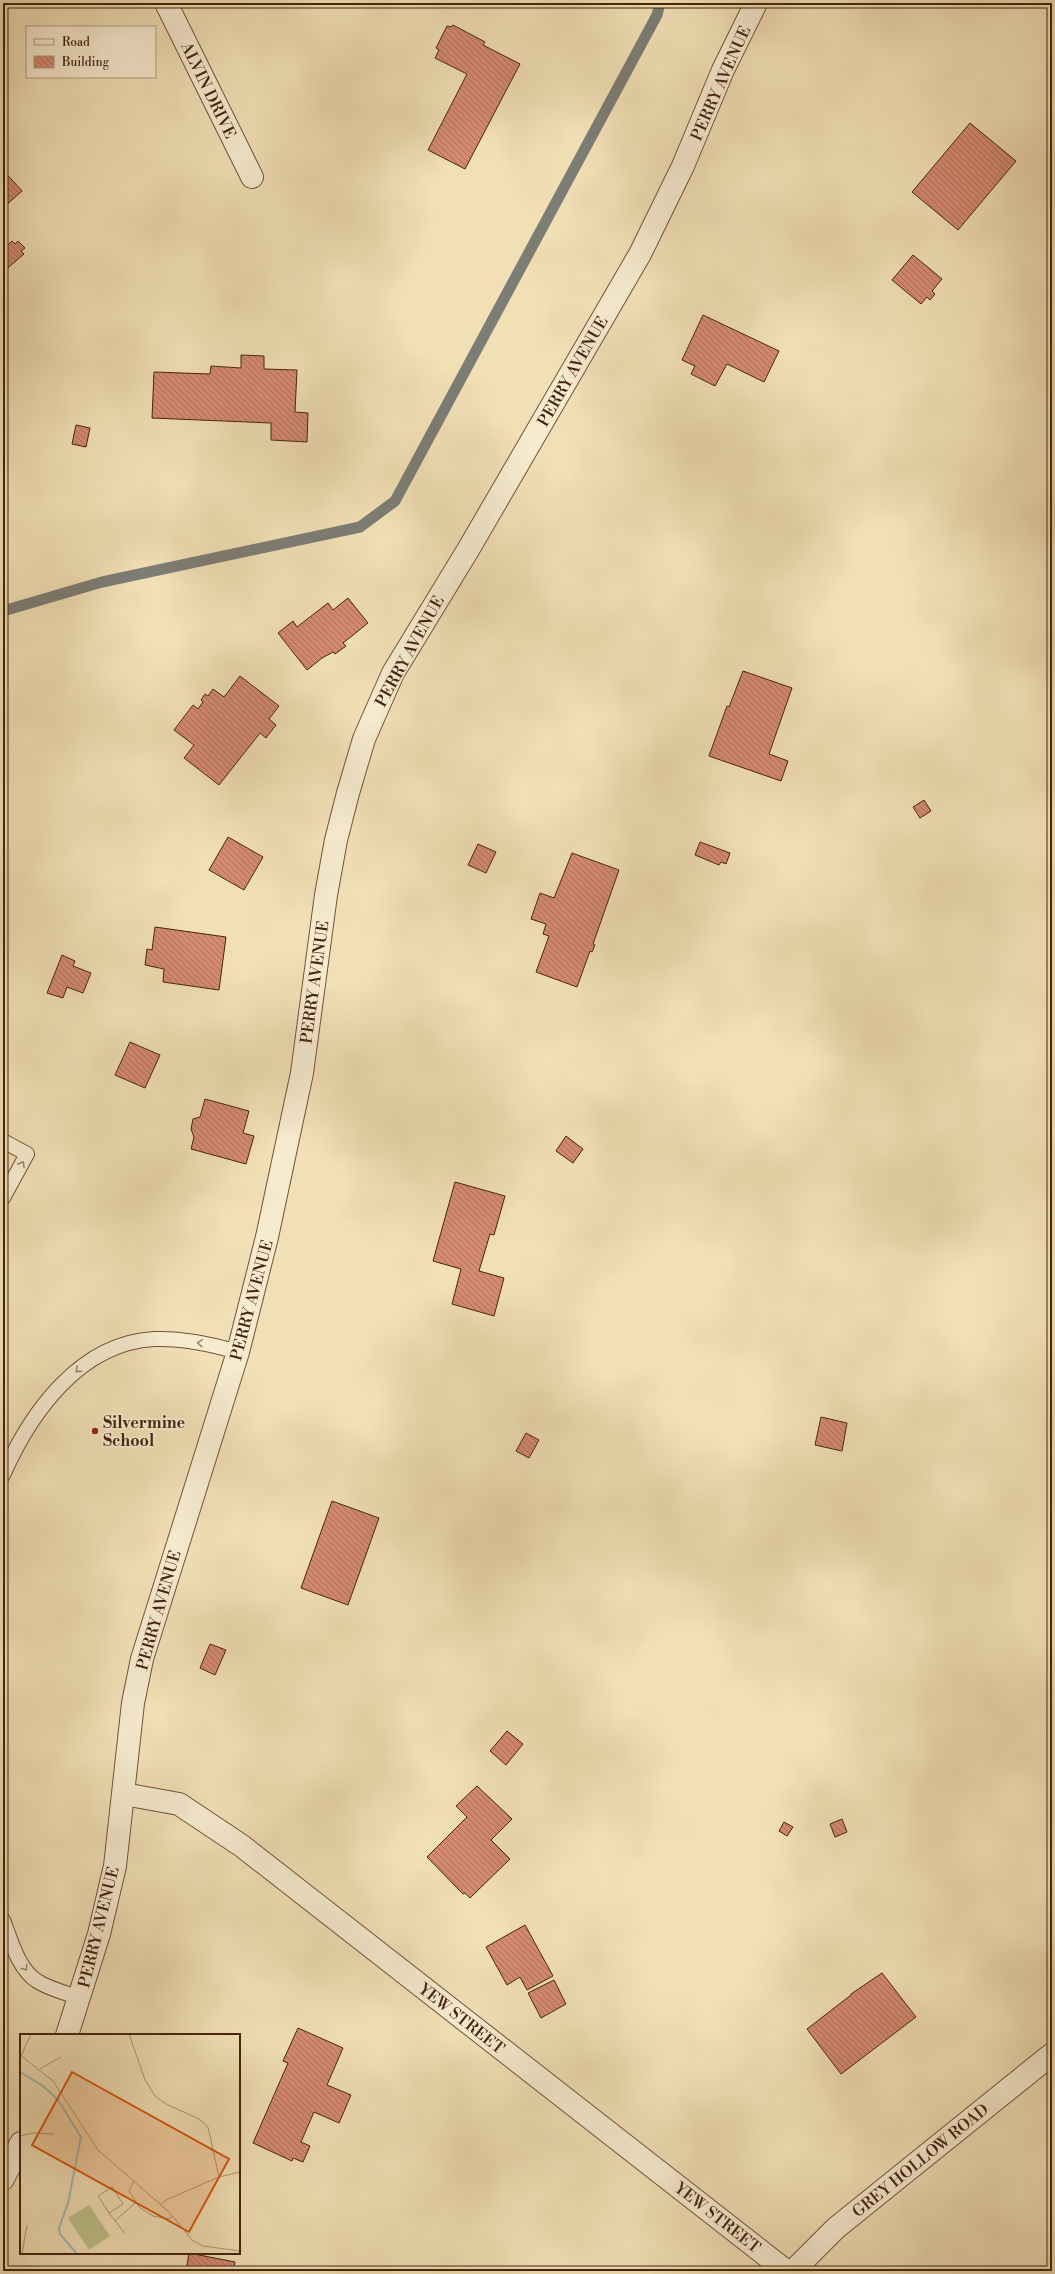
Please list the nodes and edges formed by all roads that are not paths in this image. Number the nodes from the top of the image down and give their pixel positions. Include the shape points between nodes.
1 (166, 3) edge
2 (756, 3) edge
3 (252, 177) dead end
4 (3, 1141) edge
5 (3, 1198) edge
6 (238, 1352) junction
7 (3, 1476) edge
8 (124, 1794) junction
9 (3, 1920) edge
10 (80, 1998) junction
11 (67, 2034) edge
12 (1052, 2054) edge
13 (20, 2145) edge
14 (3, 2179) edge
15 (786, 2271) edge
16 (794, 2271) edge

1 - 3 street, ALVIN DRIVE
2 - 6 street, PERRY AVENUE via 723,70 683,166 640,254 468,550 405,653 367,732 356,763 336,840 302,1074 268,1237
5 -> 4 lane via 27,1154
6 -> 7 lane via 207,1343 154,1339 121,1345 86,1362 57,1388 33,1419
6 - 8 street, PERRY AVENUE via 142,1659 132,1703
8 - 10 street, PERRY AVENUE via 115,1866
8 - 15 street, YEW STREET via 180,1804 242,1846
9 -> 10 lane via 26,1971 37,1981
10 - 11 street, PERRY AVENUE
12 - 16 street, GREY HOLLOW ROAD via 836,2228
13 - 14 street

